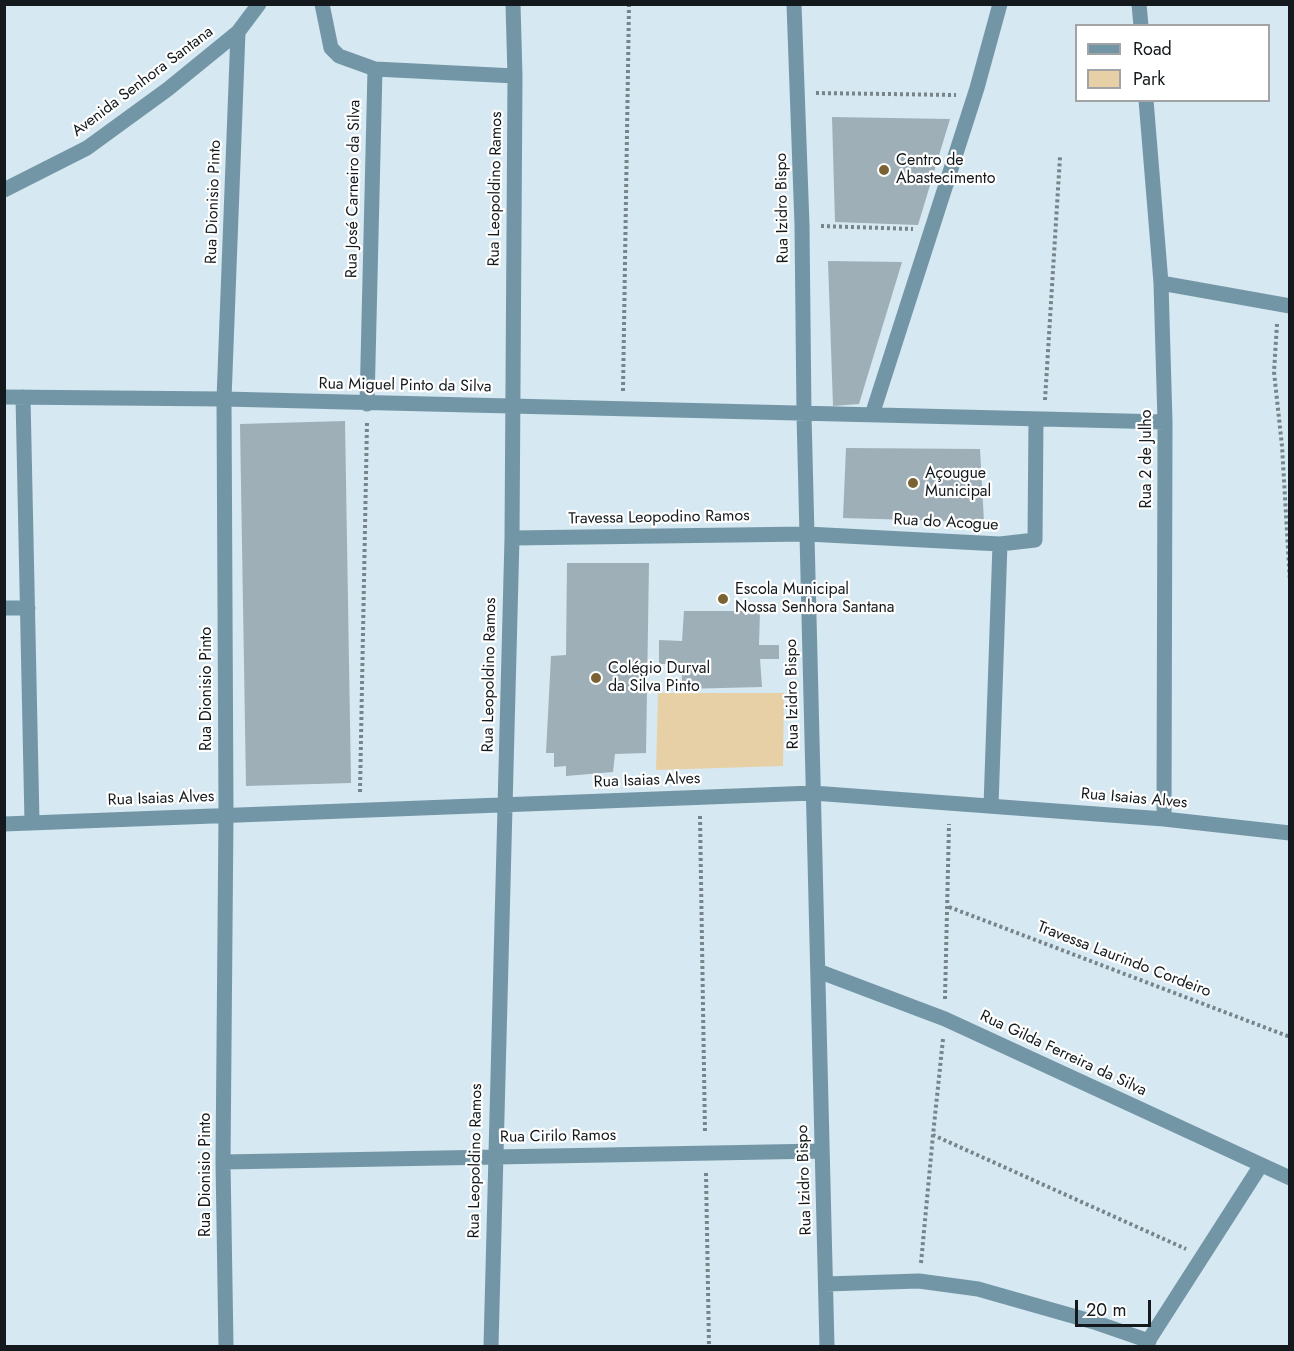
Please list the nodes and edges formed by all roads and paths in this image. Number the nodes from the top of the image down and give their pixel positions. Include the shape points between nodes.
1 (259, 4) edge
2 (322, 4) edge
3 (513, 4) edge
4 (629, 4) edge
5 (795, 4) edge
6 (1000, 4) edge
7 (1139, 4) edge
8 (1141, 24) edge
9 (238, 32) junction
10 (375, 69) junction
11 (515, 76) junction
12 (798, 92) junction
13 (975, 95) junction
14 (1146, 102) edge
15 (1060, 157) dead end
16 (4, 190) edge
17 (802, 225) junction
18 (932, 230) junction
19 (1161, 283) junction
20 (1284, 305) edge
21 (4, 397) edge
22 (23, 397) junction
23 (224, 399) junction
24 (367, 404) junction
25 (512, 406) junction
26 (622, 409) junction
27 (804, 414) junction
28 (872, 415) junction
29 (1040, 419) junction
30 (1165, 422) junction
31 (807, 534) junction
32 (512, 538) junction
33 (1000, 544) junction
34 (1290, 584) edge
35 (4, 608) edge
36 (28, 608) junction
37 (813, 793) junction
38 (700, 796) junction
39 (949, 802) junction
40 (505, 805) junction
41 (991, 806) junction
42 (360, 811) junction
43 (226, 814) junction
44 (1164, 819) junction
45 (32, 822) junction
46 (4, 824) edge
47 (1290, 832) edge
48 (949, 907) junction
49 (818, 971) junction
50 (945, 1019) junction
51 (1290, 1037) edge
52 (933, 1135) junction
53 (822, 1150) junction
54 (706, 1153) junction
55 (494, 1156) junction
56 (223, 1162) junction
57 (1262, 1165) junction
58 (1290, 1178) edge
59 (1203, 1257) junction
60 (919, 1281) junction
61 (826, 1284) junction
62 (1147, 1344) edge
63 (226, 1347) edge
64 (491, 1347) edge
65 (709, 1347) edge
66 (827, 1347) edge

1 - 9 street, Avenida Senhora Santana
2 - 10 street via 331,48 339,56
3 - 11 street, Rua Leopoldino Ramos
4 - 26 path
5 - 12 street, Rua Izidro Bispo
6 - 13 street
7 - 8 street
9 - 16 street, Avenida Senhora Santana via 87,148
9 - 23 street, Rua Dionisio Pinto
10 - 11 street
10 - 24 street, Rua José Carneiro da Silva
11 - 25 street, Rua Leopoldino Ramos
12 - 13 path
12 - 17 street, Rua Izidro Bispo
13 - 18 street
14 - 19 street, Rua 2 de Julho
15 - 29 path
17 - 18 path
17 - 27 street, Rua Izidro Bispo
18 - 28 street
19 - 20 street
19 - 30 street, Rua 2 de Julho
20 - 34 path via 1274,372
21 - 22 street, Rua Miguel Pinto da Silva
22 - 23 street, Rua Miguel Pinto da Silva
22 - 36 street
23 - 24 street, Rua Miguel Pinto da Silva
23 - 43 street, Rua Dionisio Pinto
24 - 25 street, Rua Miguel Pinto da Silva
24 - 42 path
25 - 26 street, Rua Miguel Pinto da Silva
25 - 32 street, Rua Leopoldino Ramos
26 - 27 street, Rua Miguel Pinto da Silva
27 - 28 street
27 - 31 street, Rua Izidro Bispo
28 - 29 street
29 - 30 street
29 - 33 street, Rua do Acogue via 1035,540
30 - 44 street, Rua 2 de Julho
31 - 32 street, Travessa Leopodino Ramos
31 - 33 street, Rua do Acogue
31 - 37 street, Rua Izidro Bispo
32 - 40 street, Rua Leopoldino Ramos
33 - 41 street
35 - 36 street
36 - 45 street
37 - 38 street, Rua Isaias Alves
37 - 39 street, Rua Isaias Alves
37 - 49 street, Rua Izidro Bispo
38 - 40 street, Rua Isaias Alves
38 - 54 path
39 - 41 street, Rua Isaias Alves
39 - 48 path
40 - 42 street, Rua Isaias Alves
40 - 55 street, Rua Leopoldino Ramos
41 - 44 street, Rua Isaias Alves
42 - 43 street, Rua Isaias Alves
43 - 45 street, Rua Isaias Alves
43 - 56 street, Rua Dionisio Pinto
44 - 47 street, Rua Isaias Alves
45 - 46 street, Rua Isaias Alves
48 - 50 path
48 - 51 path, Travessa Laurindo Cordeiro
49 - 50 street, Rua Gilda Ferreira da Silva
49 - 53 street, Rua Izidro Bispo
50 - 52 path
50 - 57 street, Rua Gilda Ferreira da Silva
52 - 59 path
52 - 60 path
53 - 54 street, Rua Cirilo Ramos
53 - 61 street, Rua Izidro Bispo
54 - 55 street, Rua Cirilo Ramos
54 - 65 path
55 - 56 street, Rua Cirilo Ramos
55 - 64 street, Rua Leopoldino Ramos
56 - 63 street, Rua Dionisio Pinto
57 - 58 street, Rua Gilda Ferreira da Silva
57 - 59 street
59 - 62 street
60 - 61 street
60 - 62 street via 978,1289 1094,1322
61 - 66 street, Rua Izidro Bispo

